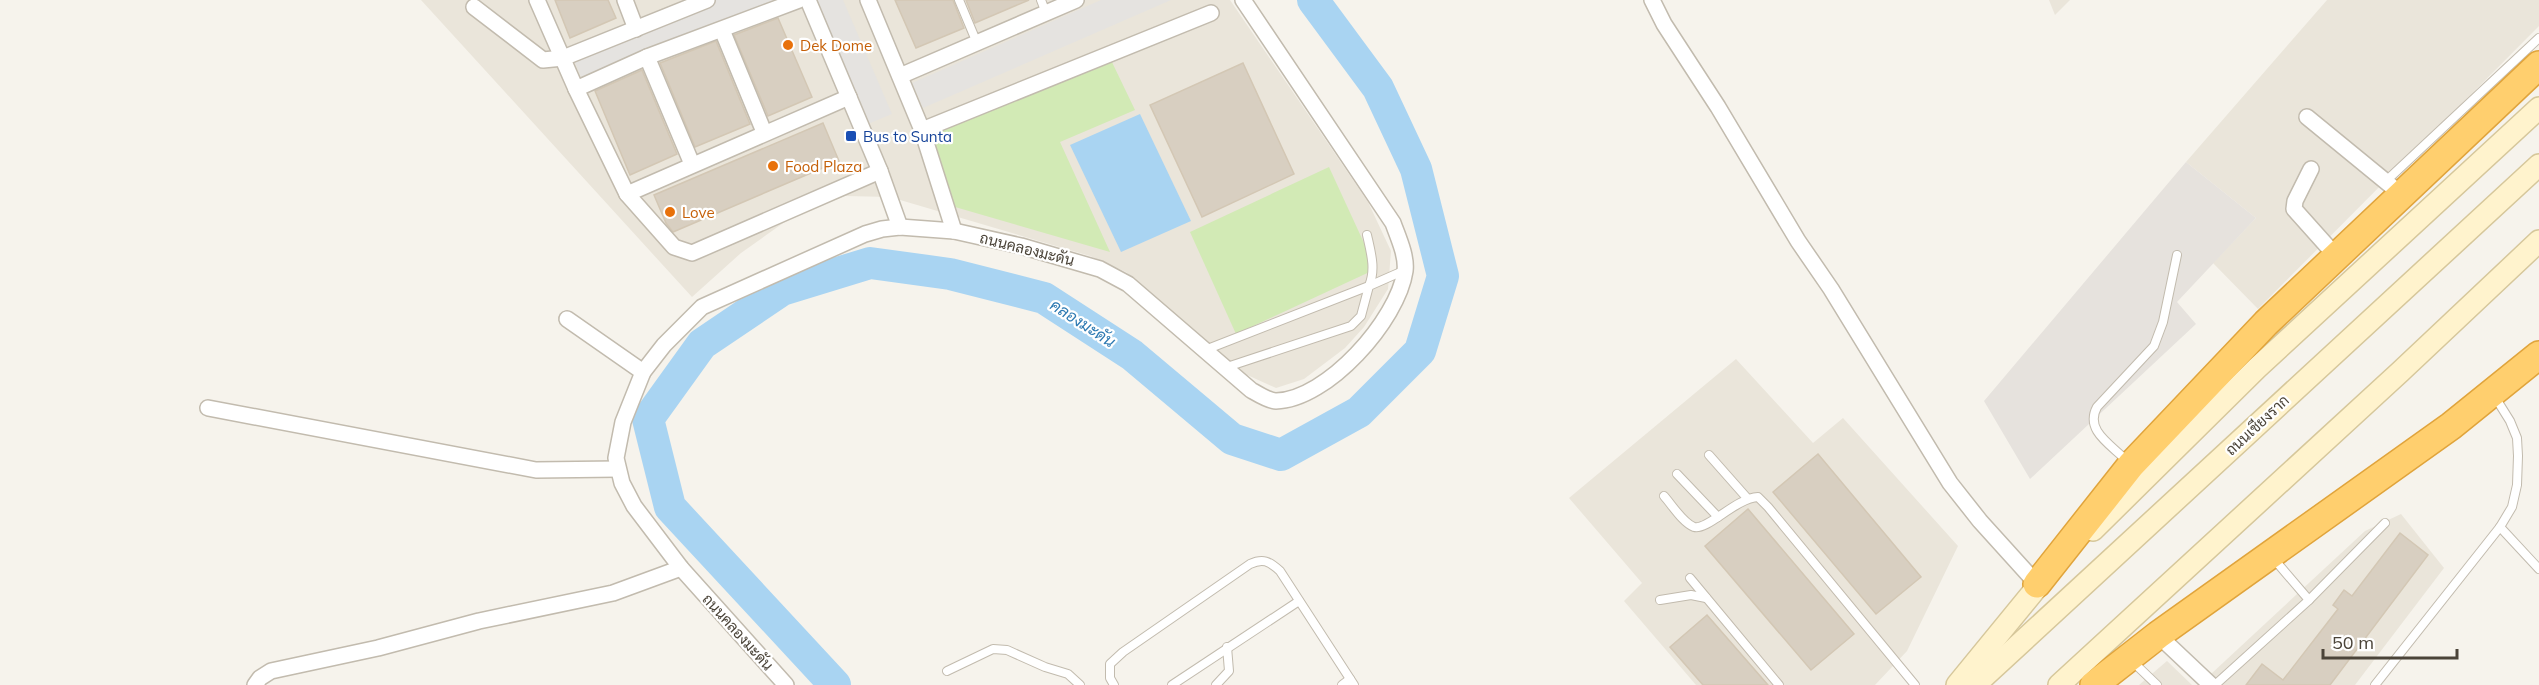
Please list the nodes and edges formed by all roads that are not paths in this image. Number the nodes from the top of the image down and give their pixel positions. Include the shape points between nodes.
1 (537, 0) edge
2 (625, 0) edge
3 (707, 0) edge
4 (799, 0) edge
5 (808, 0) edge
6 (868, 0) edge
7 (959, 0) edge
8 (1076, 0) edge
9 (1243, 0) edge
10 (1652, 0) edge
11 (1044, 6) edge
12 (474, 8) dead end
13 (1211, 13) dead end
14 (636, 29) junction
15 (722, 30) junction
16 (2539, 38) edge
17 (977, 43) junction
18 (647, 57) junction
19 (563, 58) junction
20 (2539, 66) edge
21 (900, 76) junction
22 (576, 89) junction
23 (849, 97) junction
24 (2539, 108) edge
25 (2307, 117) dead end
26 (922, 130) junction
27 (764, 132) junction
28 (692, 164) junction
29 (2539, 165) edge
30 (2311, 169) dead end
31 (880, 171) junction
32 (2394, 188) junction
33 (627, 194) junction
34 (900, 227) junction
35 (954, 231) junction
36 (1367, 235) dead end
37 (2539, 241) edge
38 (2177, 255) dead end
39 (2336, 256) junction
40 (1405, 270) junction
41 (1369, 286) junction
42 (567, 319) dead end
43 (1205, 350) junction
44 (2539, 355) edge
45 (1224, 368) junction
46 (643, 372) junction
47 (2493, 394) junction
48 (208, 408) dead end
49 (1709, 454) dead end
50 (2131, 465) junction
51 (618, 469) junction
52 (1677, 474) dead end
53 (1664, 496) dead end
54 (1747, 498) junction
55 (1718, 517) junction
56 (2385, 523) dead end
57 (2500, 527) junction
58 (2270, 554) junction
59 (681, 568) junction
60 (2539, 569) edge
61 (1690, 578) dead end
62 (2037, 584) junction
63 (1706, 598) junction
64 (1660, 600) dead end
65 (2308, 600) junction
66 (1299, 601) junction
67 (2158, 635) junction
68 (1227, 646) junction
69 (2129, 658) junction
70 (947, 671) dead end
71 (1352, 682) edge
72 (255, 685) edge
73 (786, 685) edge
74 (1080, 685) edge
75 (1114, 685) edge
76 (1172, 685) edge
77 (1216, 685) edge
78 (1342, 685) edge
79 (1779, 685) edge
80 (1916, 685) edge
81 (1957, 685) edge
82 (1975, 685) edge
83 (2059, 685) edge
84 (2094, 685) edge
85 (2157, 685) edge
86 (2211, 685) edge
87 (2215, 685) edge
88 (2375, 685) edge

1 - 19 street
2 - 14 street
3 - 14 street
4 - 15 street
5 - 23 street
6 - 21 street
7 - 17 lane
8 - 11 street
9 - 40 street via 1393,223
10 - 62 street via 1950,483
11 - 17 street
12 - 19 street via 543,60
13 - 26 street
14 - 19 street
15 - 18 street
15 - 27 street
16 - 32 lane
17 - 21 street
18 - 22 street
18 - 28 street
19 - 22 street
20 - 32 highway via 2424,172
21 - 26 street
22 - 33 street
23 - 27 street
23 - 31 street
24 - 62 main road via 2257,368
25 - 32 street
26 - 35 street
27 - 28 street
28 - 33 street
29 - 82 main road, ถนนเชียงราก
30 - 39 street via 2294,209
31 - 33 street via 692,252 674,247
31 - 34 street
32 - 39 highway
34 - 35 street, ถนนคลองมะดัน
34 - 46 street, ถนนคลองมะดัน via 865,234 702,307
35 - 43 street, ถนนคลองมะดัน via 1100,268 1128,284
36 - 41 lane via 1373,262
37 - 83 main road
38 - 50 lane via 2154,346 2092,417 2094,430
39 - 50 highway via 2266,323
40 - 41 lane
40 - 45 street, ถนนคลองมะดัน via 1398,293 1370,342 1320,386 1274,401 1251,390
41 - 43 lane
41 - 45 lane via 1361,316 1352,326
42 - 46 street
43 - 45 street, ถนนคลองมะดัน
44 - 47 highway
46 - 51 street, ถนนคลองมะดัน via 623,422 616,458
47 - 57 lane via 2517,438 2517,485 2512,507
47 - 58 highway
48 - 51 street via 536,470
49 - 54 lane
50 - 62 highway
51 - 59 street, ถนนคลองมะดัน via 633,506
52 - 55 lane
53 - 55 lane via 1695,527 1704,527
54 - 55 lane
54 - 80 lane via 1758,497 1768,507
56 - 65 lane
57 - 60 lane
57 - 88 lane
58 - 65 lane
58 - 67 highway
59 - 72 street via 613,592 271,671
59 - 73 street, ถนนคลองมะดัน
61 - 63 lane
62 - 81 main road
63 - 64 lane via 1691,595
63 - 79 lane
65 - 87 lane
66 - 68 lane
66 - 71 lane
66 - 75 lane via 1270,562 1250,564 1123,652 1110,664
67 - 69 highway
67 - 86 street
68 - 76 lane
68 - 77 lane via 1230,671
69 - 84 highway
69 - 85 lane
70 - 74 lane via 993,649 1007,650 1068,674
71 - 78 lane

